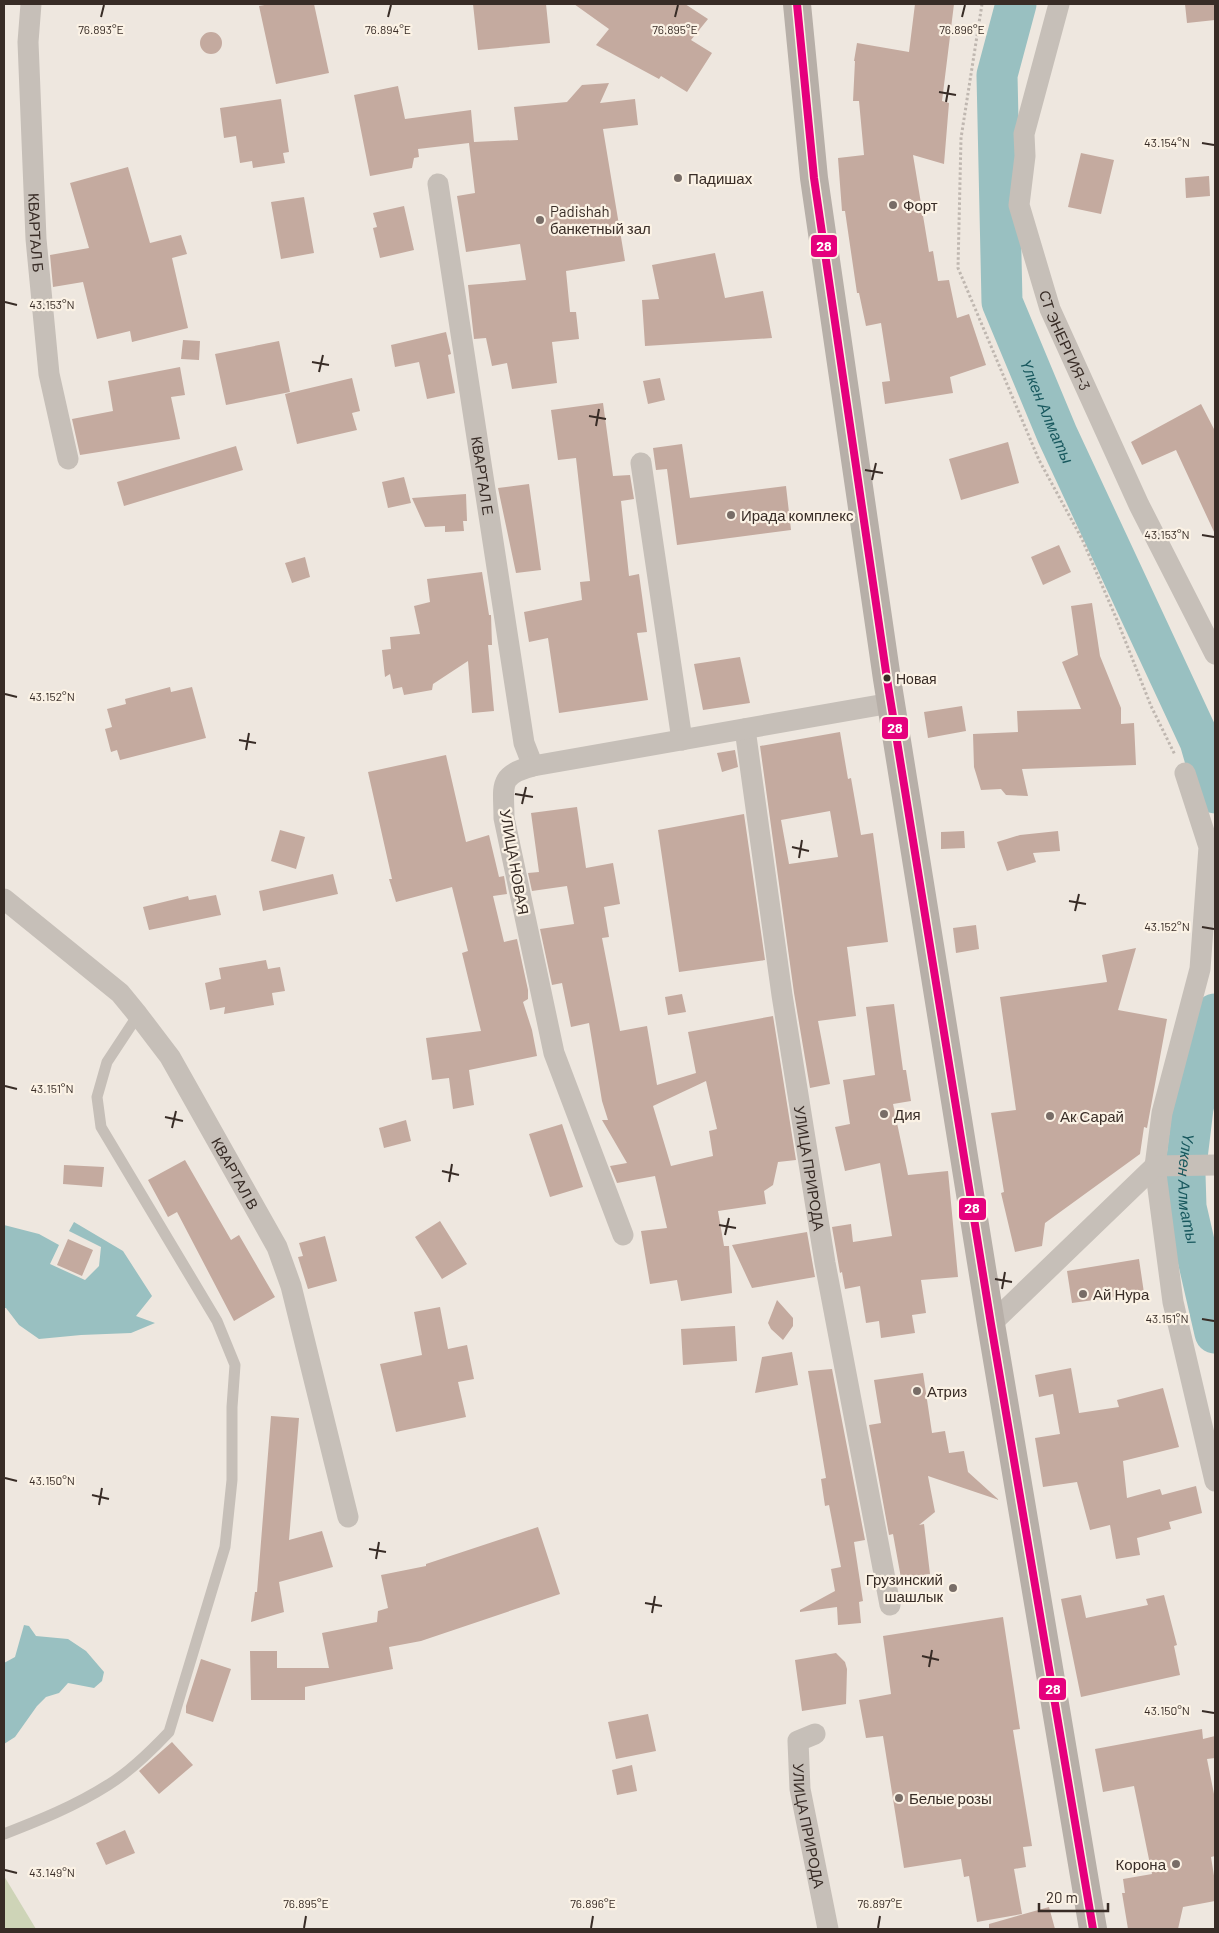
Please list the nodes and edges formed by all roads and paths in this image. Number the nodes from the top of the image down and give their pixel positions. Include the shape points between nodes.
1 (31, 4) edge
2 (797, 4) edge
3 (982, 4) edge
4 (1059, 4) edge
5 (438, 184) dead end
6 (68, 459) dead end
7 (641, 463) dead end
8 (1215, 654) edge
9 (891, 704) junction
10 (746, 729) junction
11 (682, 740) junction
12 (533, 766) junction
13 (1185, 773) joint
14 (4, 900) edge
15 (138, 1015) junction
16 (1215, 1165) edge
17 (1164, 1166) junction
18 (623, 1235) dead end
19 (991, 1324) junction
20 (1215, 1481) edge
21 (348, 1517) dead end
22 (890, 1605) dead end
23 (815, 1734) dead end
24 (4, 1834) edge
25 (828, 1929) edge
26 (1093, 1929) edge

1 - 6 street, КВАРТАЛ Б via 28,42 36,239 49,374
2 - 9 main road via 814,178
3 - 13 path via 961,138 958,268 1039,460 1082,539 1151,706
4 - 8 street, СТ ЭНЕРГИЯ-3 via 1024,134 1025,156 1018,205 1050,309 1139,505
5 - 12 street, КВАРТАЛ Е via 524,743
7 - 11 street
9 - 10 street, УЛИЦА НОВАЯ
9 - 19 main road
10 - 11 street, УЛИЦА НОВАЯ
10 - 22 street, УЛИЦА ПРИРОДА via 782,995 825,1263
11 - 12 street, УЛИЦА НОВАЯ
12 - 18 street, УЛИЦА НОВАЯ via 513,772 504,784 504,818 554,1053
13 - 17 street via 1208,847 1200,969 1162,1113
14 - 15 street, КВАРТАЛ В via 120,993
15 - 21 street, КВАРТАЛ В via 170,1057 277,1247 291,1286
15 - 24 lane via 107,1062 98,1097 101,1127 217,1321 235,1365 232,1480 226,1547 169,1732 148,1754 110,1784 63,1810
16 - 17 street
17 - 19 street
17 - 20 street via 1174,1302
19 - 26 main road
23 - 25 street, УЛИЦА ПРИРОДА via 798,1740 800,1789

